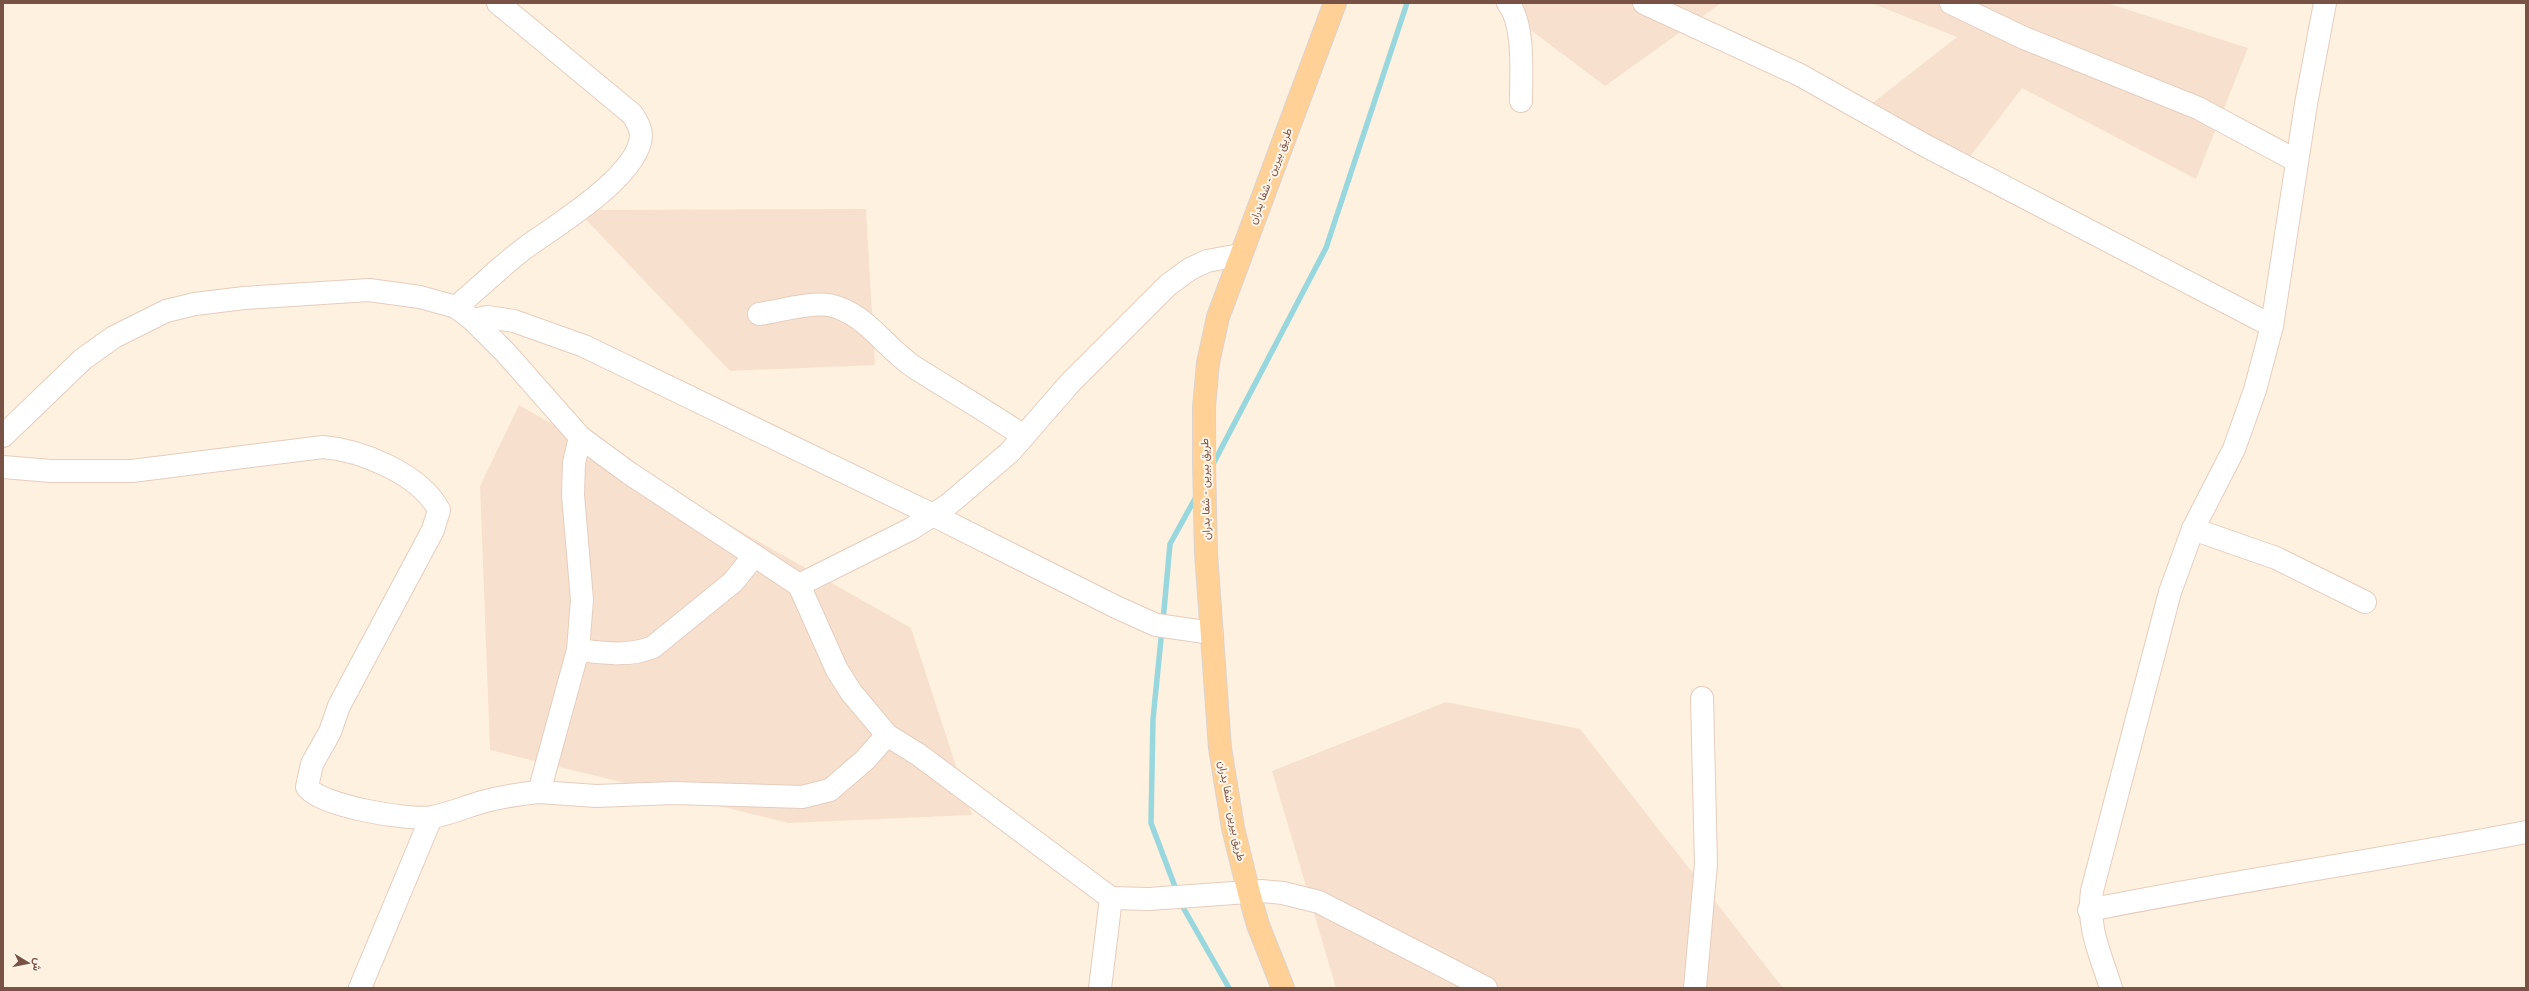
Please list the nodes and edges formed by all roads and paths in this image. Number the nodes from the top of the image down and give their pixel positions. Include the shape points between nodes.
1 (498, 3) edge
2 (1335, 3) edge
3 (1508, 3) edge
4 (1644, 3) edge
5 (1951, 3) edge
6 (2322, 4) edge
7 (1521, 101) dead end
8 (2297, 161) junction
9 (1240, 255) junction
10 (464, 314) junction
11 (759, 314) dead end
12 (2272, 326) junction
13 (1022, 435) junction
14 (3, 436) edge
15 (580, 437) junction
16 (3, 467) edge
17 (932, 515) junction
18 (2193, 529) junction
19 (754, 556) junction
20 (799, 585) junction
21 (2365, 602) dead end
22 (1212, 633) junction
23 (578, 650) junction
24 (1702, 698) dead end
25 (887, 735) junction
26 (539, 792) junction
27 (431, 818) junction
28 (2526, 832) edge
29 (1249, 892) junction
30 (1111, 898) junction
31 (2090, 910) junction
32 (360, 988) edge
33 (1100, 988) edge
34 (1283, 988) edge
35 (1486, 988) edge
36 (1695, 988) edge
37 (2111, 988) edge

1 - 10 street via 621,104 639,125 641,137 637,150 624,170 592,200 525,248
2 - 9 main road, طريق بيرين - شفا بدران
3 - 7 street via 1512,8 1518,34
4 - 12 street via 1800,75 1926,146
5 - 8 street via 2024,38 2198,108
6 - 8 street
8 - 12 street
9 - 13 street via 1207,261 1190,269 1168,285 1098,354
9 - 22 main road, طريق بيرين - شفا بدران via 1218,316 1208,363 1204,407 1206,553
10 - 14 street via 420,297 369,290 244,298 194,304 166,311 114,337 83,359
10 - 15 street via 538,387
10 - 17 street via 514,321 584,346
11 - 13 street via 818,305 843,310 880,335 914,367
12 - 18 street via 2246,419 2220,478
13 - 17 street via 994,467 948,506
15 - 19 street via 607,458
15 - 23 street via 574,462 573,495 582,600
16 - 27 street via 52,471 132,471 323,447 353,451 373,459 418,486 435,502 439,510 433,530 339,706 330,732 312,764 307,787 311,792 338,804 376,813
17 - 20 street via 911,529
17 - 22 street via 1156,625
18 - 21 street via 2276,558
18 - 31 street via 2162,621 2121,788 2092,891
19 - 20 street
19 - 23 street via 733,582 653,647 627,654
20 - 25 street via 837,670 856,698
22 - 29 main road, طريق بيرين - شفا بدران via 1225,782
23 - 26 street
24 - 36 street via 1706,864
25 - 26 street via 865,760 830,790 802,797 673,793 596,796
25 - 30 street via 925,759
26 - 27 street via 487,801
27 - 32 street
28 - 31 street via 2405,855 2208,886
29 - 30 street via 1149,900
29 - 34 main road, طريق بيرين - شفا بدران via 1258,925
29 - 35 street via 1283,892 1319,902
30 - 33 street
31 - 37 street via 2091,926

